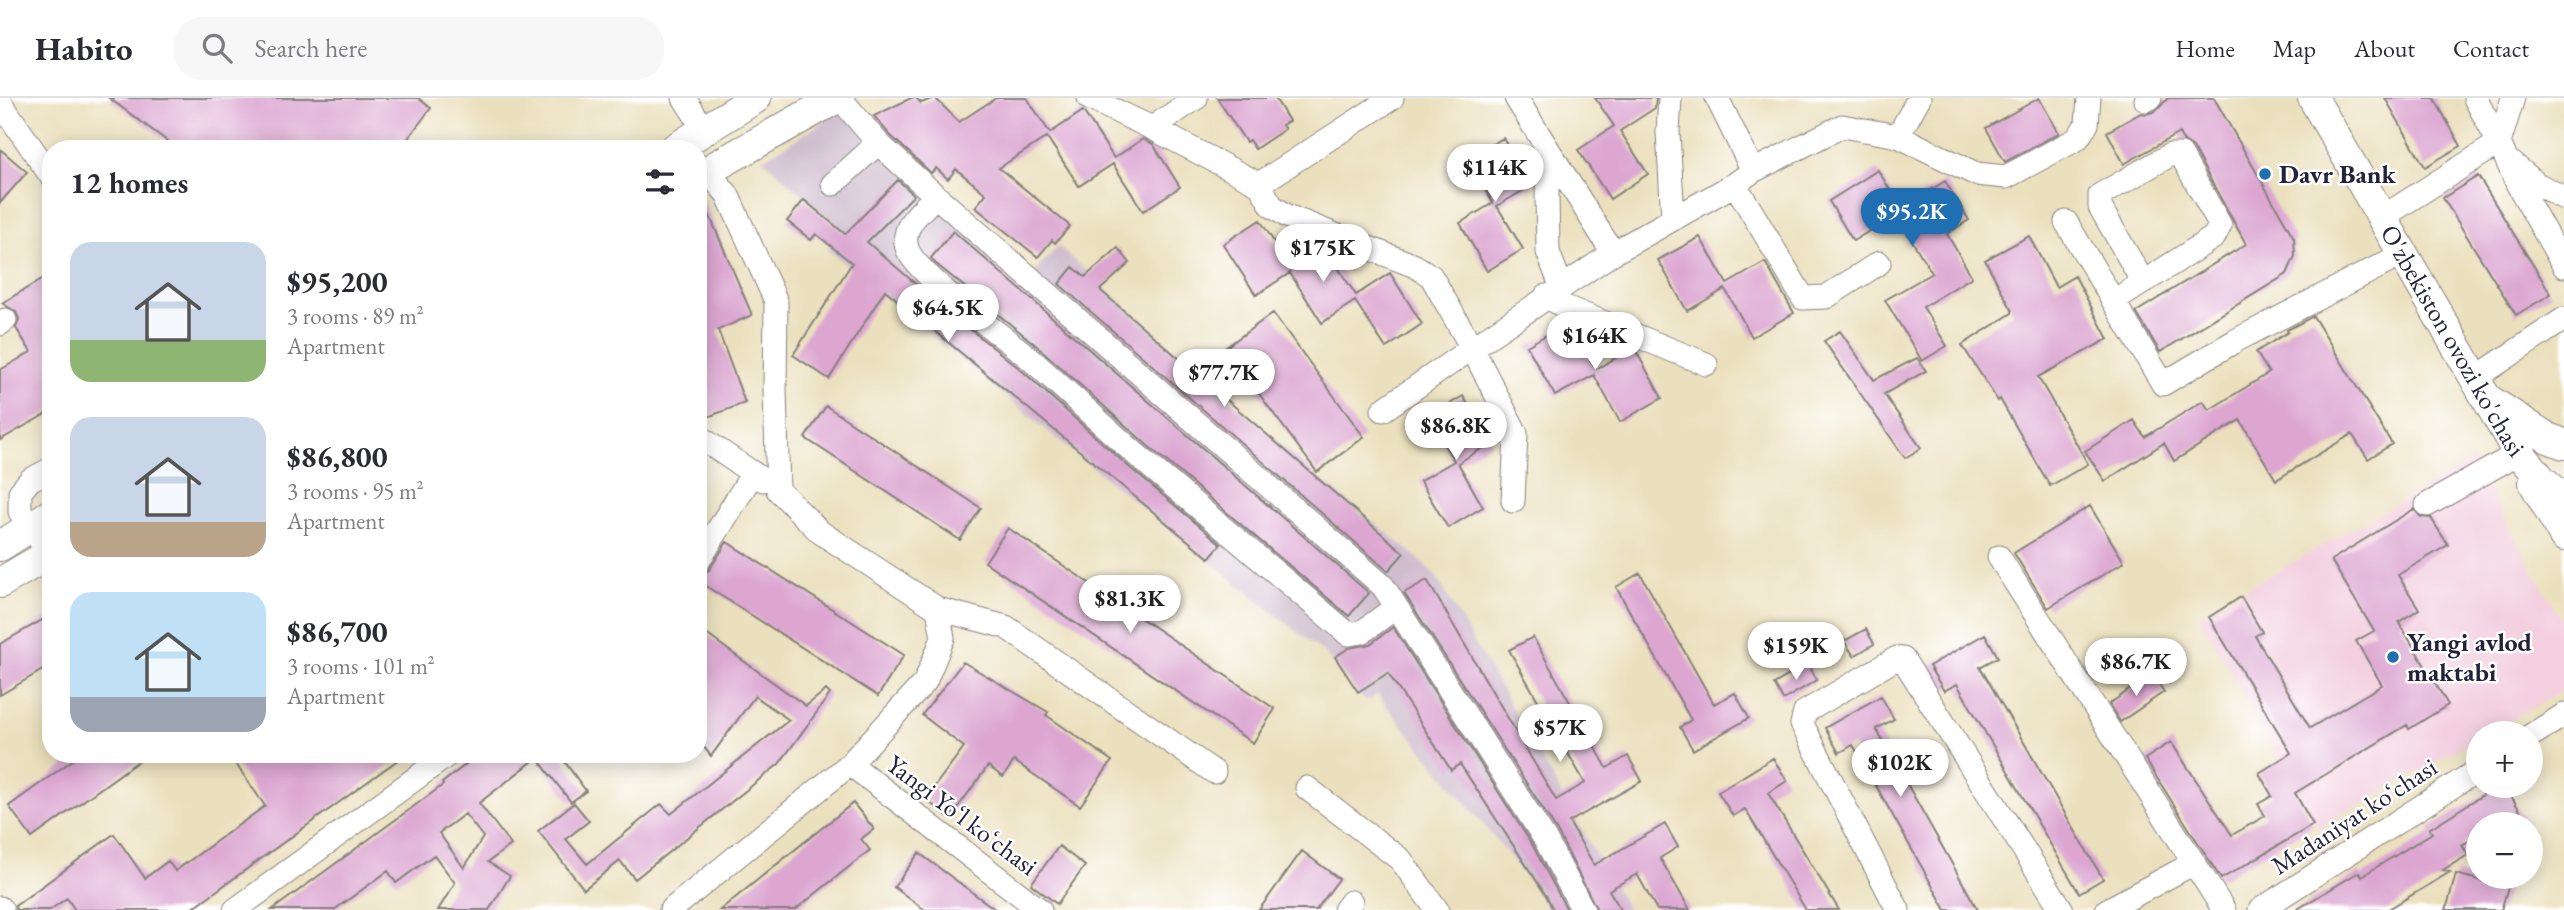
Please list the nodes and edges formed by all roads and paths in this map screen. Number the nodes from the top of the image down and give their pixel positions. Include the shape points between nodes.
1 (684, 98) edge
2 (756, 98) edge
3 (839, 98) edge
4 (1089, 98) edge
5 (1196, 98) edge
6 (1392, 98) edge
7 (1516, 98) edge
8 (1670, 98) edge
9 (1717, 98) edge
10 (1919, 98) edge
11 (2090, 98) edge
12 (2313, 98) edge
13 (2475, 98) edge
14 (2513, 98) edge
15 (0, 102) edge
16 (1152, 128) junction
17 (704, 129) junction
18 (1898, 136) junction
19 (688, 140) edge
20 (878, 143) junction
21 (2503, 151) junction
22 (1550, 152) junction
23 (42, 163) edge
24 (707, 172) edge
25 (707, 177) edge
26 (1744, 177) junction
27 (833, 184) dead end
28 (1259, 184) junction
29 (936, 196) junction
30 (2564, 198) edge
31 (2381, 218) junction
32 (1673, 219) junction
33 (2066, 222) dead end
34 (1613, 253) junction
35 (2403, 254) junction
36 (1879, 263) dead end
37 (2564, 266) edge
38 (2143, 282) junction
39 (1554, 291) junction
40 (2114, 301) junction
41 (2564, 319) edge
42 (1472, 348) junction
43 (1706, 364) dead end
44 (2479, 388) junction
45 (1383, 410) dead end
46 (707, 442) edge
47 (2564, 444) edge
48 (2516, 450) junction
49 (753, 473) junction
50 (42, 474) edge
51 (778, 490) junction
52 (2564, 499) edge
53 (1513, 500) dead end
54 (2427, 505) dead end
55 (41, 520) edge
56 (2564, 536) edge
57 (0, 546) edge
58 (707, 547) edge
59 (1999, 557) dead end
60 (42, 559) edge
61 (3, 574) edge
62 (1396, 607) junction
63 (938, 609) junction
64 (2564, 715) edge
65 (2543, 728) edge
66 (437, 763) edge
67 (850, 764) junction
68 (1214, 772) dead end
69 (2466, 778) edge
70 (1307, 788) dead end
71 (2194, 863) junction
72 (678, 908) edge
73 (235, 910) edge
74 (1040, 910) edge
75 (1437, 910) edge
76 (1583, 910) edge
77 (1898, 910) edge
78 (2062, 910) edge
79 (2107, 910) edge
80 (2224, 910) edge
81 (2260, 910) edge

1 - 17 street
2 - 17 main road
3 - 20 street
3 - 24 main road
4 - 16 street
5 - 16 street
6 - 28 street
7 - 22 street
8 - 32 street
9 - 26 street
10 - 18 street
11 - 18 street via 2087,124 2077,139 2006,177 1976,174
12 - 31 main road, O'zbekiston ovozi ko'chasi
13 - 21 street
14 - 21 street
15 - 23 street
16 - 28 street
17 - 19 main road
18 - 26 street via 1842,126
20 - 27 street
20 - 29 street
21 - 30 street via 2537,184
21 - 31 street
21 - 37 street
22 - 34 street
22 - 39 street via 1548,253
25 - 51 street via 727,194 776,301
26 - 32 street
26 - 36 street via 1803,298 1826,297
28 - 42 street via 1272,206 1287,216 1431,276
29 - 62 street via 1382,586
29 - 62 street via 909,224 905,237 907,250 919,266 949,293 1348,634 1362,632
31 - 35 main road, O'zbekiston ovozi ko'chasi
32 - 34 street
33 - 40 street
34 - 39 street
35 - 40 street via 2235,341 2163,384
35 - 44 main road, O'zbekiston ovozi ko'chasi
38 - 38 street via 2214,237 2220,225 2181,155 2170,155 2101,195 2100,207
38 - 40 street
39 - 42 street
39 - 43 street via 1563,306
41 - 44 street
42 - 45 street
42 - 53 street via 1516,433
44 - 47 main road via 2548,438
44 - 48 main road, O'zbekiston ovozi ko'chasi
46 - 49 street
48 - 52 main road, O'zbekiston ovozi ko'chasi
48 - 54 street
48 - 56 main road
49 - 51 street
49 - 58 street
50 - 55 street via 20,492 20,512
51 - 63 street via 820,532
55 - 57 main road
59 - 71 street
60 - 61 main road
62 - 76 street via 1545,839
63 - 67 street via 943,638 925,682
63 - 68 street via 1006,627
64 - 65 street
66 - 73 street
67 - 72 street
67 - 74 street, Yangi Yoʻl koʻchasi
69 - 81 street, Madaniyat koʻchasi
70 - 75 street via 1401,860
71 - 79 street
71 - 80 street
77 - 78 street via 1802,724 1805,712 1897,658 1903,659

